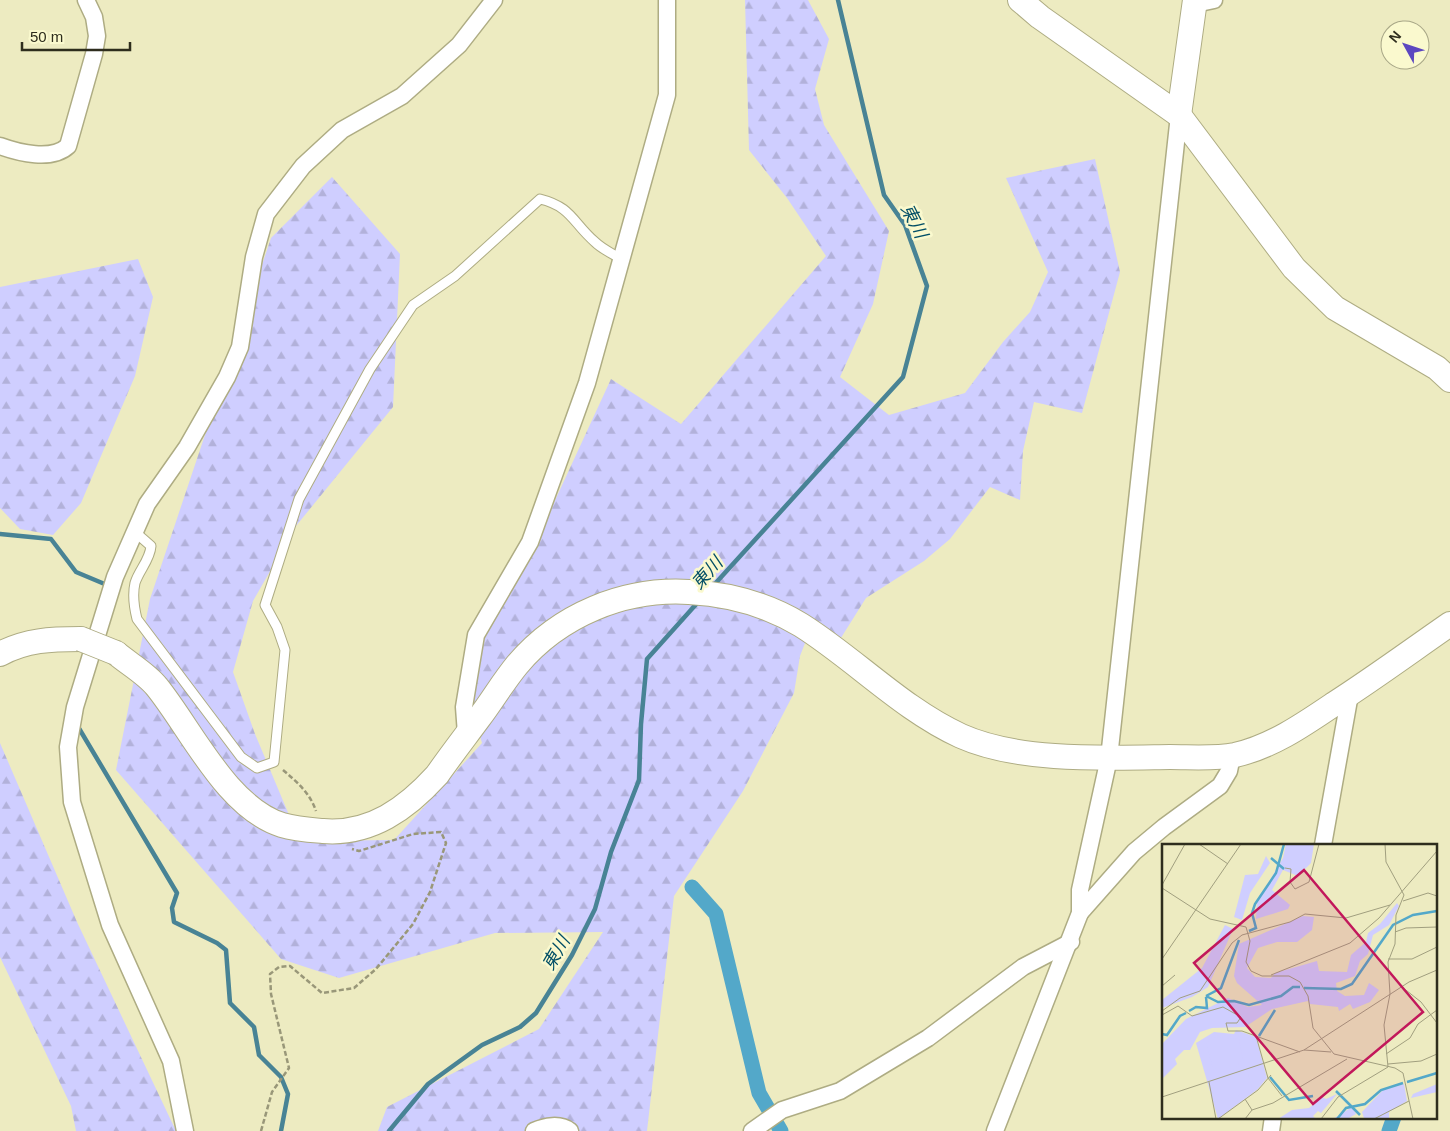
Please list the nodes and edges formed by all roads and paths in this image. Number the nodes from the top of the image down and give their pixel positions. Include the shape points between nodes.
1 (86, 0) edge
2 (494, 0) edge
3 (667, 0) edge
4 (1020, 0) edge
5 (1201, 1) edge
6 (1179, 115) junction
7 (0, 146) edge
8 (621, 259) junction
9 (1450, 380) edge
10 (135, 532) junction
11 (1450, 624) edge
12 (0, 654) edge
13 (1350, 694) junction
14 (466, 734) junction
15 (1232, 756) junction
16 (1109, 758) junction
17 (274, 762) junction
18 (324, 831) junction
19 (1323, 844) edge
20 (1080, 913) junction
21 (1071, 942) junction
22 (1273, 1118) edge
23 (757, 1128) edge
24 (185, 1131) edge
25 (261, 1131) edge
26 (534, 1131) edge
27 (570, 1131) edge
28 (995, 1131) edge
29 (1271, 1131) edge

1 - 7 street via 94,17 97,36 68,146 63,151 36,154
2 - 10 street via 459,44 402,96 342,130 303,166 266,214 254,257 240,347 227,378 187,447 148,504
3 - 8 street via 667,95
4 - 6 street
5 - 6 street
6 - 9 street via 1294,268 1335,308 1437,368
6 - 16 street
8 - 14 street via 587,383 530,542 476,635 464,707
8 - 17 lane via 595,242 569,212 553,202 540,199 455,276 413,305 370,369 299,499 265,605 285,650
10 - 17 lane via 150,546 150,554 135,582 133,600 137,619 241,757 257,768
10 - 24 street via 115,577 75,707 68,747 72,802 110,925 171,1061
11 - 13 street
12 - 18 street, bridge via 18,645 50,638 81,639 116,654 156,685 215,771 238,796 281,825
13 - 15 street via 1282,737
13 - 19 street
14 - 16 street via 519,663 541,642 580,614 654,591 679,591 734,598 778,612 821,638 935,722 958,734 990,746 1031,753
14 - 18 street via 437,774 402,809 380,822 354,830
15 - 16 street
15 - 20 street via 1229,771 1220,786 1134,852
16 - 20 street via 1080,890
17 - 18 path via 300,784 312,800
18 - 25 path via 344,847 359,851 413,834 441,832 446,843 430,892 414,924 376,969 354,988 322,993 290,966 279,967 270,974 289,1068 272,1092
20 - 21 street
21 - 23 street via 1023,967 928,1038 840,1091 782,1110
21 - 28 street
22 - 29 street
26 - 27 street via 546,1126 565,1127

